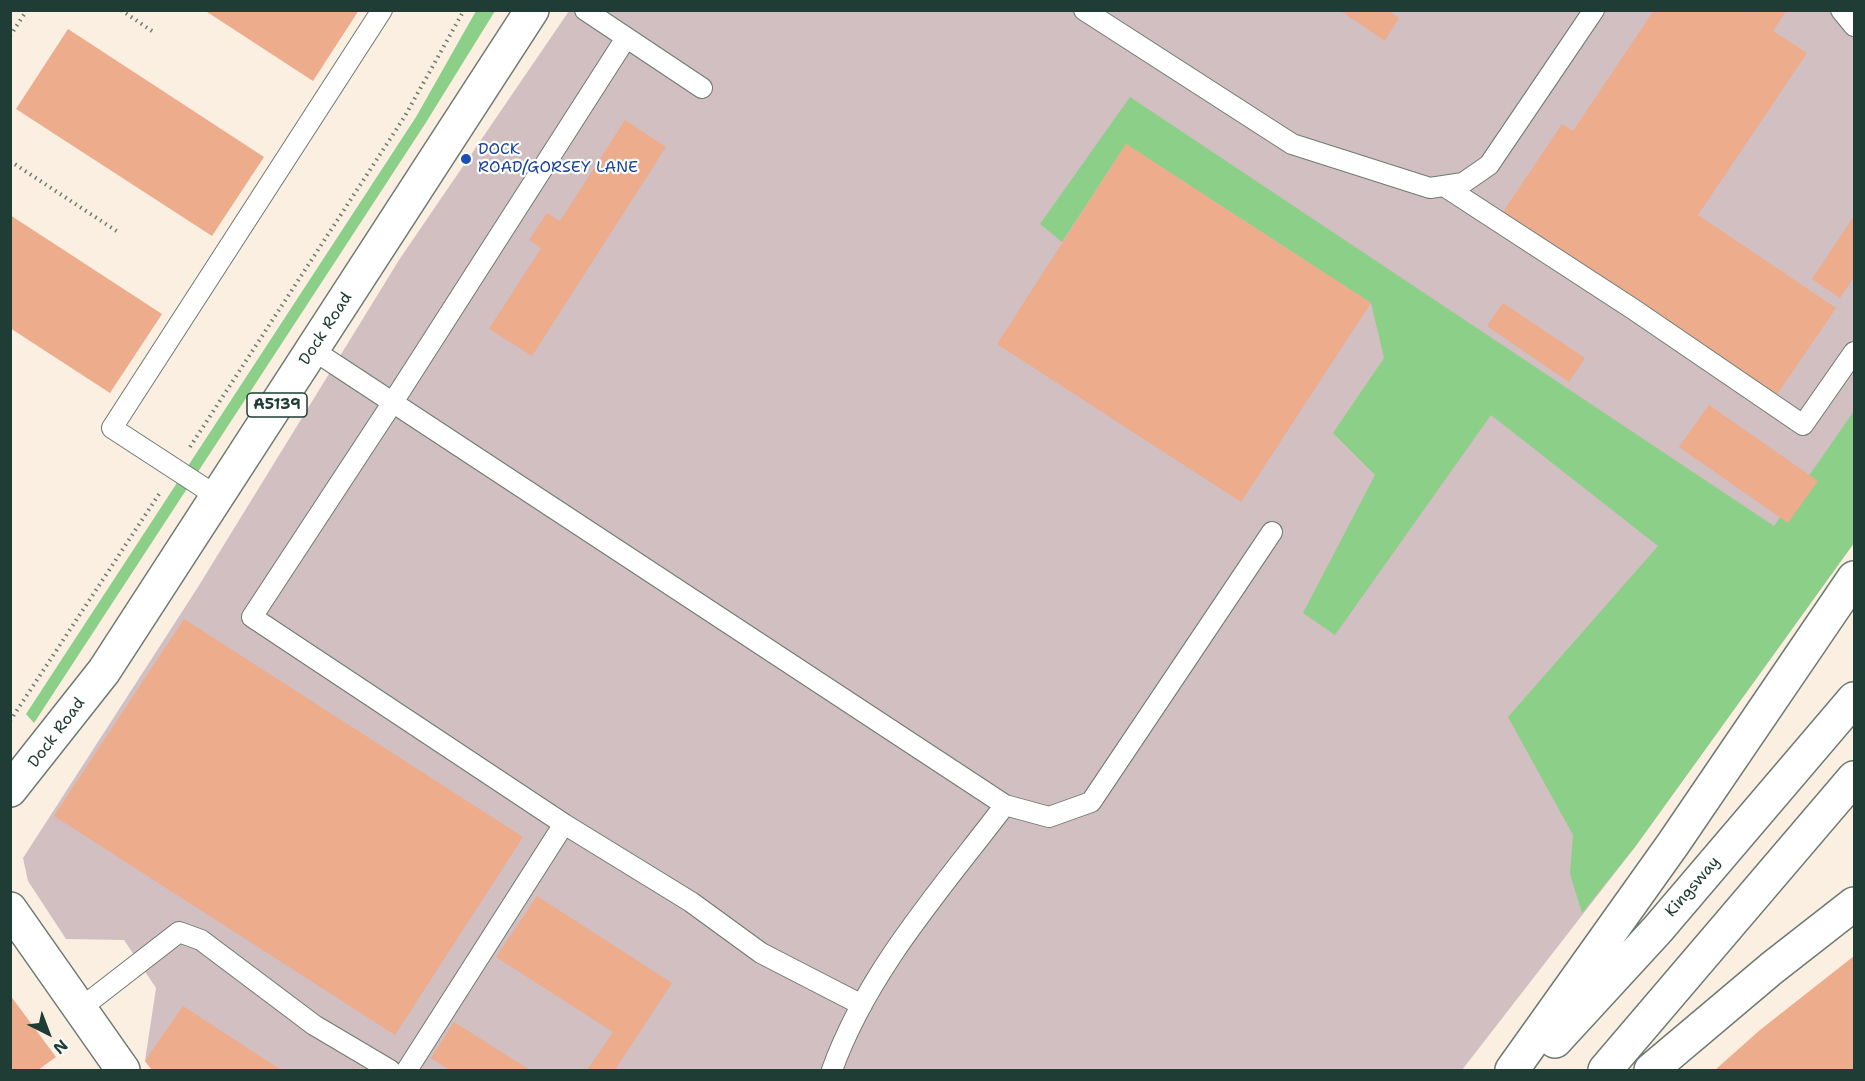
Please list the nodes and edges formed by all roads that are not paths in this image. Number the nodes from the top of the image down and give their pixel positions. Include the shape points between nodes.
1 (382, 10) edge
2 (532, 10) edge
3 (585, 10) edge
4 (1084, 10) edge
5 (1594, 10) edge
6 (1841, 10) edge
7 (1854, 26) edge
8 (626, 38) junction
9 (702, 88) dead end
10 (1444, 186) junction
11 (313, 350) junction
12 (1854, 352) edge
13 (393, 402) junction
14 (218, 497) junction
15 (1272, 532) dead end
16 (1854, 578) edge
17 (1854, 699) edge
18 (1854, 778) edge
19 (10, 790) edge
20 (1005, 805) junction
21 (564, 824) junction
22 (1854, 903) edge
23 (10, 909) edge
24 (862, 1005) junction
25 (81, 1008) junction
26 (123, 1071) edge
27 (390, 1071) edge
28 (407, 1071) edge
29 (832, 1071) edge
30 (1512, 1071) edge
31 (1527, 1071) edge
32 (1605, 1071) edge
33 (1651, 1071) edge

1 - 14 lane via 112,428
2 - 11 main road, Dock Road / A5139
3 - 8 lane
4 - 10 lane via 1292,144 1430,188
5 - 10 lane via 1489,165 1463,183
6 - 7 lane
8 - 9 lane
8 - 13 lane
10 - 12 lane via 1803,425
11 - 13 lane
11 - 14 main road, Dock Road / A5139
13 - 20 lane
13 - 21 lane via 252,617
14 - 19 main road, Dock Road / A5139 via 104,671
15 - 20 lane via 1091,802 1049,817
16 - 30 main road
17 - 31 main road, Kingsway via 1658,929
18 - 32 main road
20 - 24 lane via 885,965
21 - 24 lane via 691,902 761,953
21 - 28 lane
22 - 33 main road
23 - 25 main road
24 - 29 lane via 843,1039
25 - 26 main road
25 - 27 lane via 179,932 201,940 315,1024

